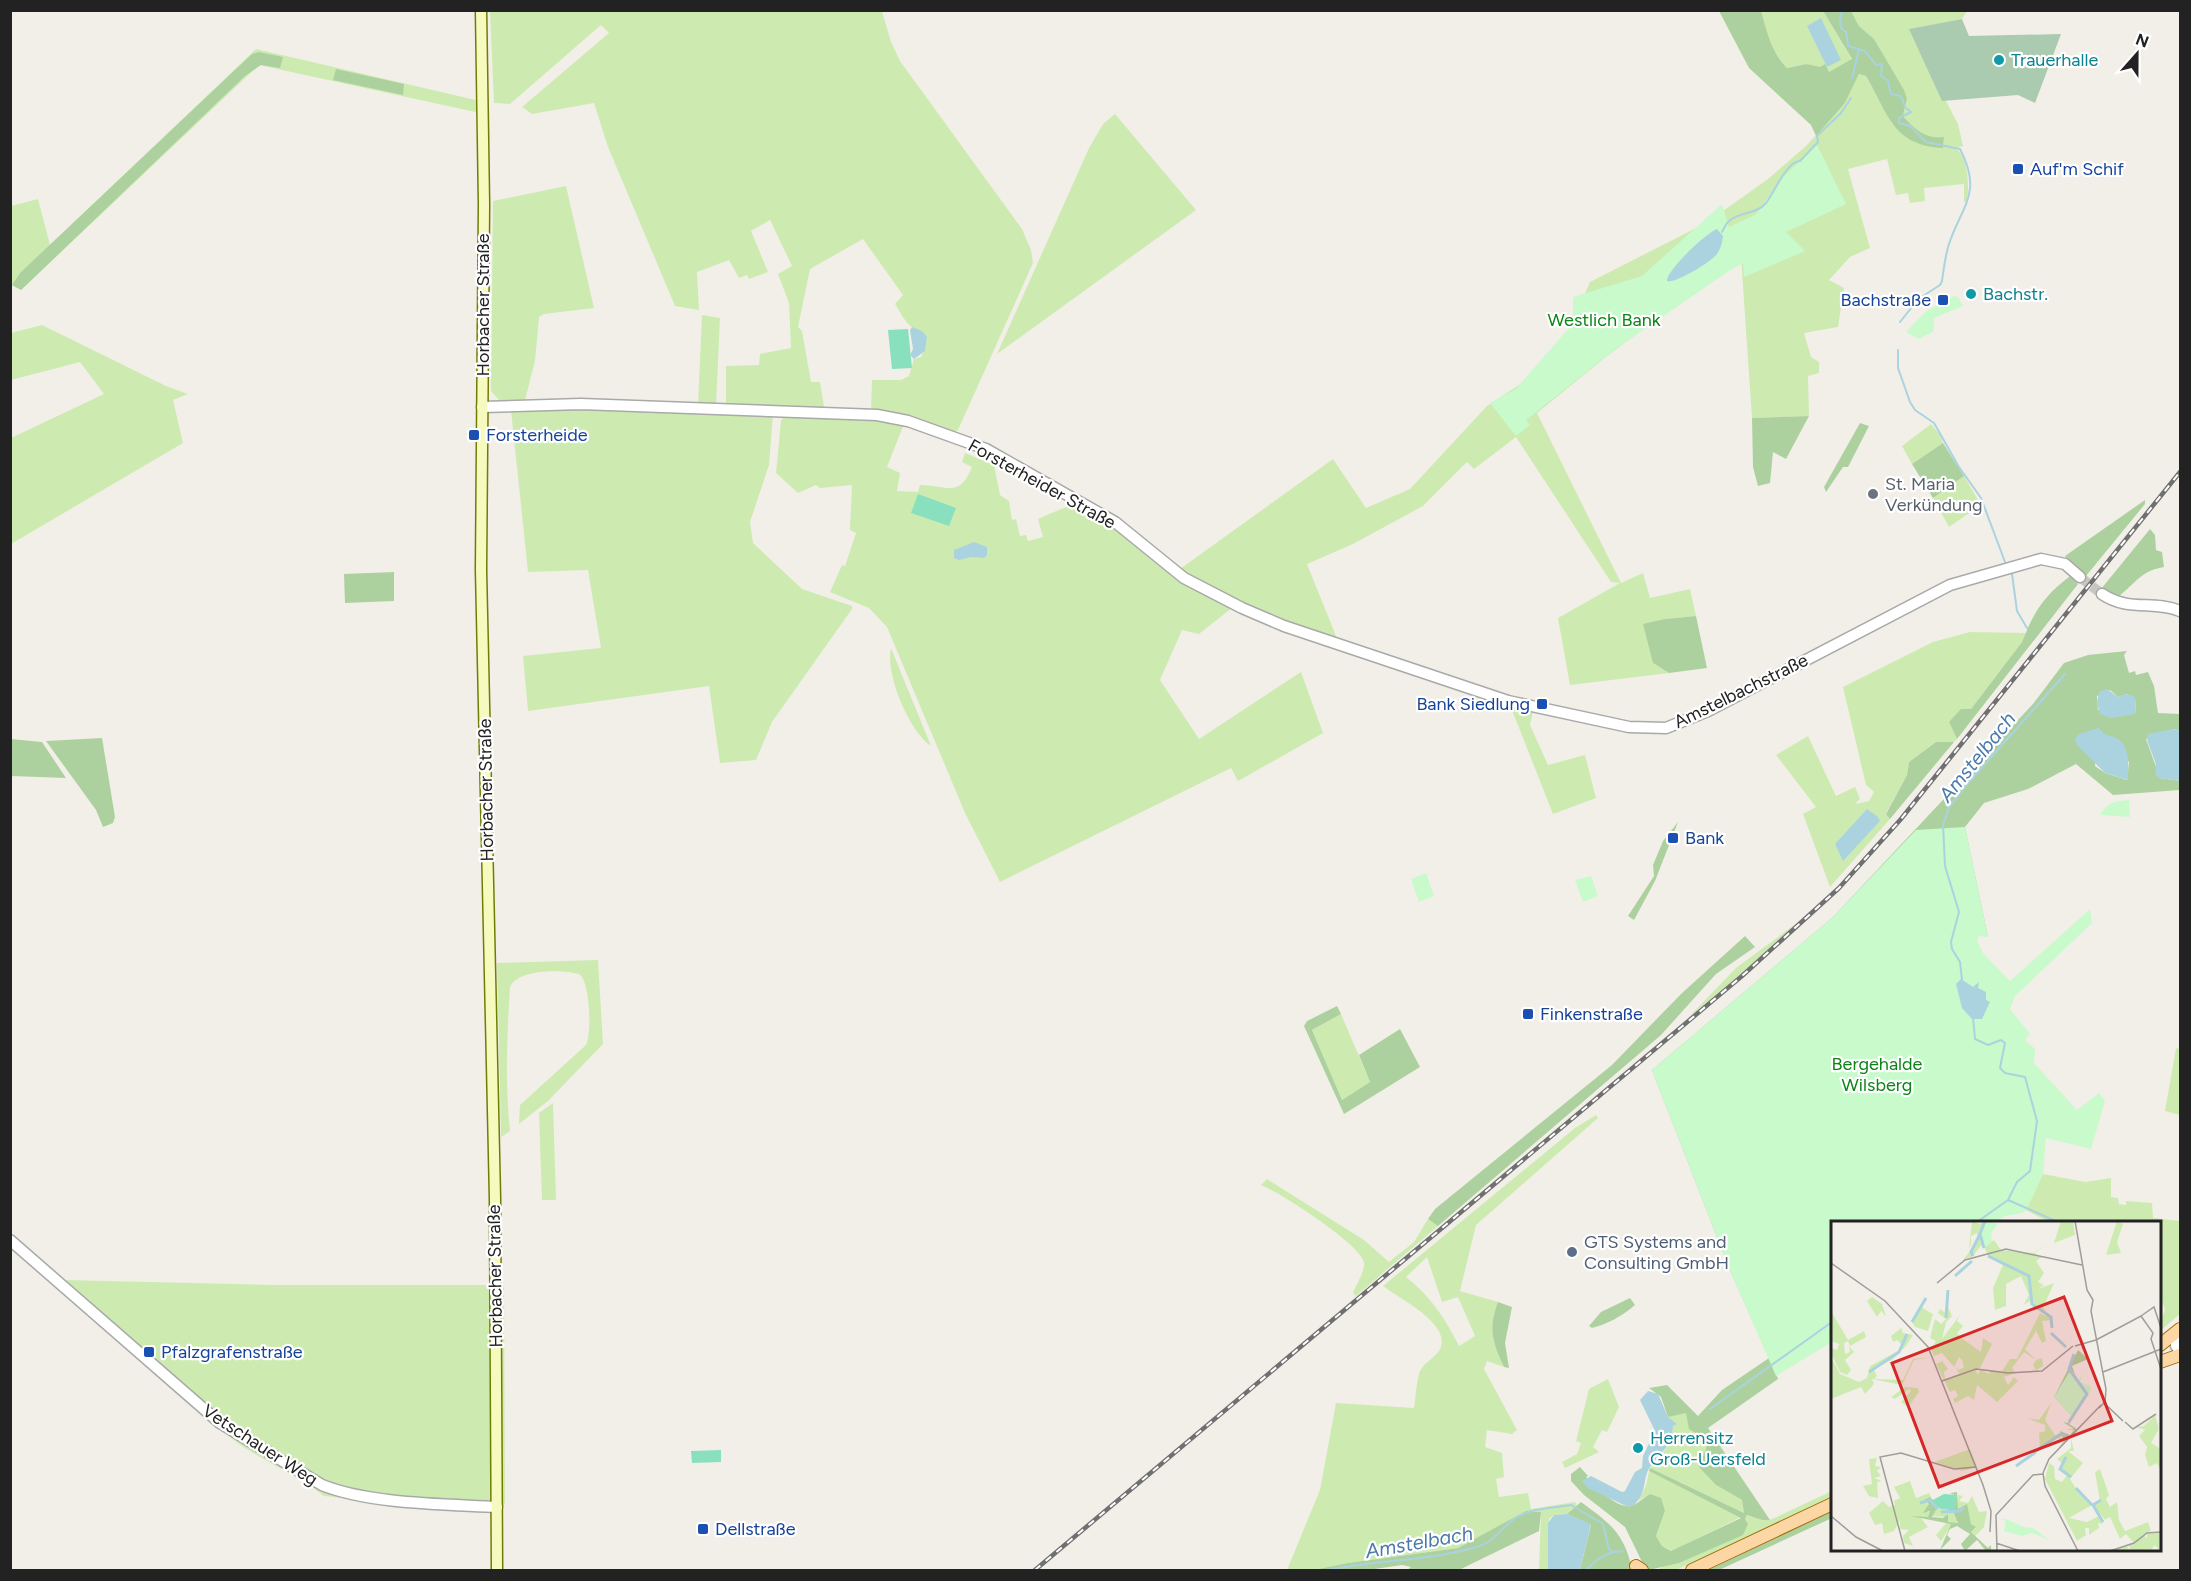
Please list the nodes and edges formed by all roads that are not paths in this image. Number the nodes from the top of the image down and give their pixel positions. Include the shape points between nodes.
1 (482, 10) edge
2 (482, 407) junction
3 (2080, 577) tunnel mouth
4 (2102, 594) tunnel mouth
5 (2181, 611) edge
6 (1357, 651) joint
7 (10, 1240) edge
8 (2178, 1331) edge
9 (2161, 1344) edge
10 (2181, 1353) edge
11 (2161, 1362) edge
12 (1831, 1505) edge
13 (496, 1507) junction
14 (497, 1570) edge
15 (1692, 1570) edge

1 - 2 main road, Horbacher Straße
2 - 6 street, Forsterheider Straße via 623,405 877,416 908,421 986,449 1029,472 1115,522 1184,578 1242,608
2 - 13 main road, Horbacher Straße
3 - 6 street, Amstelbachstraße via 2065,564 2041,559 1950,585 1708,711 1666,728 1629,728 1518,704
4 - 5 street via 2126,605
7 - 13 street, Vetschauer Weg via 220,1424 322,1485 400,1500
8 - 9 main road
8 - 10 street via 2176,1346
10 - 11 main road
12 - 15 main road
13 - 14 main road, Horbacher Straße

